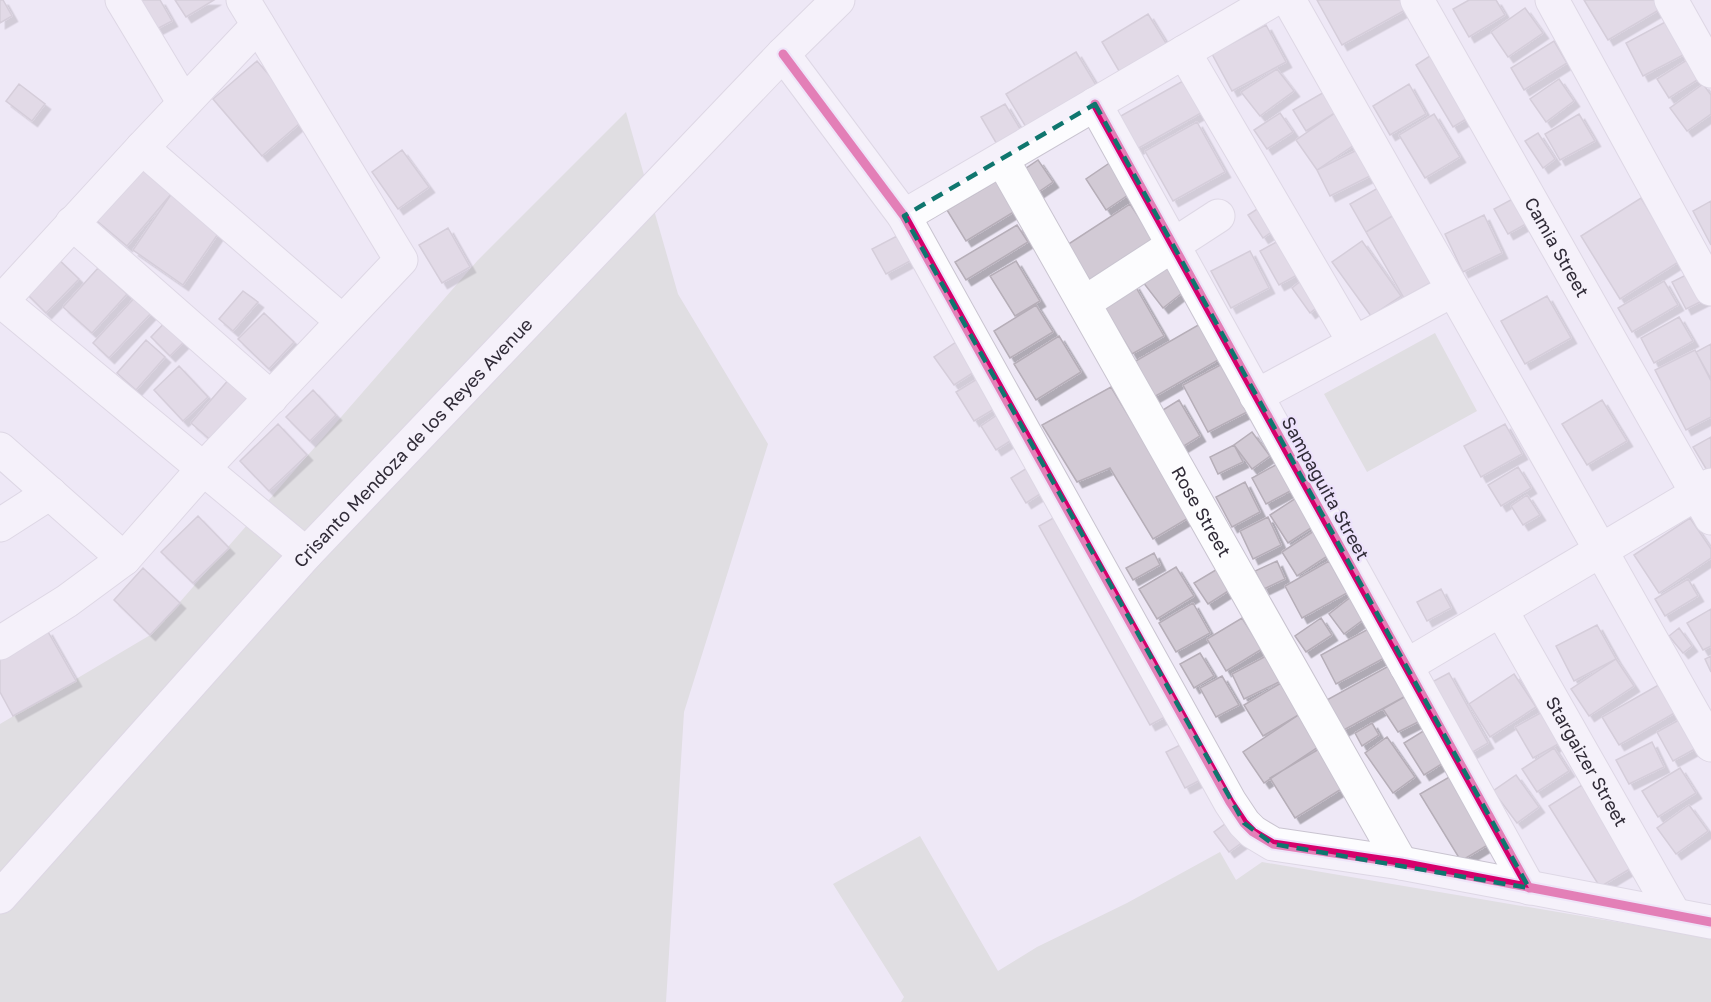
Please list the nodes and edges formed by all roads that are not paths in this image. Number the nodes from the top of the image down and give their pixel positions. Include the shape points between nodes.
1 (122, 0) edge
2 (838, 0) edge
3 (1273, 0) edge
4 (1289, 0) edge
5 (1417, 0) edge
6 (1552, 0) edge
7 (1671, 0) edge
8 (250, 13) edge
9 (1184, 52) junction
10 (783, 54) junction
11 (1711, 71) edge
12 (184, 103) junction
13 (1095, 104) junction
14 (142, 148) junction
15 (1002, 159) junction
16 (904, 216) junction
17 (1218, 216) dead end
18 (72, 223) junction
19 (1173, 245) junction
20 (1711, 289) edge
21 (1453, 290) junction
22 (1, 301) edge
23 (1084, 303) junction
24 (342, 321) junction
25 (1354, 342) junction
26 (1256, 396) junction
27 (271, 399) junction
28 (0, 449) edge
29 (203, 469) junction
30 (50, 494) junction
31 (1706, 499) edge
32 (0, 525) edge
33 (1601, 550) junction
34 (306, 554) junction
35 (124, 559) junction
36 (1501, 610) junction
37 (0, 643) edge
38 (1406, 666) junction
39 (1711, 745) edge
40 (1401, 863) junction
41 (1529, 888) junction
42 (0, 897) edge
43 (1674, 914) junction
44 (1711, 922) edge

1 - 12 street
2 - 10 street, Crisanto Mendoza de los Reyes Avenue
3 - 9 street
4 - 21 street
5 - 31 street, Camia Street
6 - 20 street
7 - 11 street
8 - 12 street
8 - 24 street via 400,260
9 - 13 street
9 - 25 street
10 - 16 street
10 - 34 street, Crisanto Mendoza de los Reyes Avenue
12 - 14 street
13 - 15 street
13 - 19 street, Sampaguita Street
14 - 18 street
14 - 24 street
15 - 16 street
15 - 23 street, Rose Street
16 - 40 street via 1244,823 1273,844
17 - 19 street
18 - 22 street
18 - 27 street
19 - 23 street
19 - 26 street, Sampaguita Street
21 - 25 street
21 - 33 street
22 - 29 street
23 - 40 street, Rose Street
24 - 27 street
25 - 26 street
26 - 38 street, Sampaguita Street
27 - 29 street
28 - 30 street
29 - 34 street
29 - 35 street
30 - 32 street
30 - 35 street
31 - 33 street
33 - 36 street
33 - 39 street
34 - 42 street, Crisanto Mendoza de los Reyes Avenue
35 - 37 street
36 - 38 street
36 - 43 street, Stargaizer Street
38 - 41 street, Sampaguita Street
40 - 41 street
41 - 43 street
43 - 44 street

